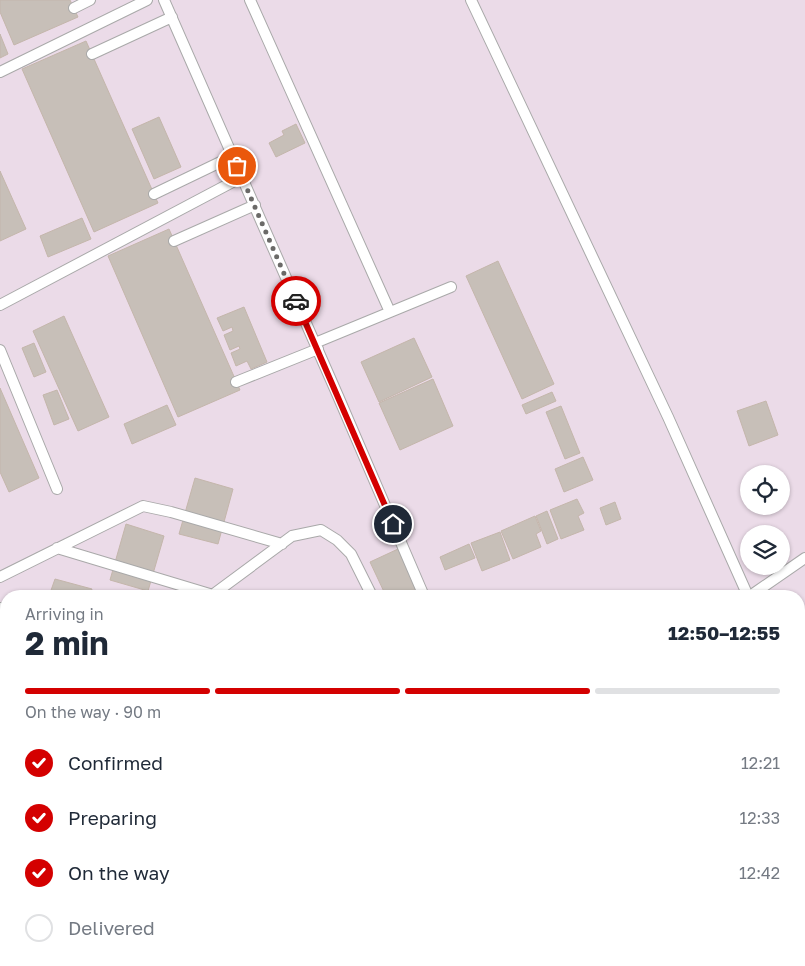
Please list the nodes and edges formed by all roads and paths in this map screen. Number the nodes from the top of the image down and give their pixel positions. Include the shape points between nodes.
1 (90, 0) edge
2 (147, 0) edge
3 (164, 0) edge
4 (250, 0) edge
5 (471, 0) edge
6 (74, 8) dead end
7 (172, 17) junction
8 (92, 54) dead end
9 (0, 72) edge
10 (233, 156) junction
11 (242, 177) junction
12 (154, 194) dead end
13 (254, 205) junction
14 (174, 241) dead end
15 (451, 287) dead end
16 (0, 305) edge
17 (390, 312) junction
18 (316, 346) junction
19 (0, 350) edge
20 (236, 382) dead end
21 (57, 488) dead end
22 (282, 544) junction
23 (57, 548) junction
24 (805, 558) edge
25 (0, 576) edge
26 (196, 590) edge
27 (219, 590) edge
28 (369, 590) edge
29 (421, 590) edge
30 (746, 590) edge
31 (758, 590) edge

1 - 6 lane
2 - 9 lane
3 - 7 lane
4 - 17 lane
5 - 30 lane
7 - 8 lane
7 - 10 lane
10 - 11 lane
10 - 12 lane
11 - 13 lane
11 - 16 lane
13 - 14 lane
13 - 18 lane
15 - 17 lane
17 - 18 lane
18 - 20 lane
18 - 29 lane
19 - 21 lane
22 - 23 lane via 143,506
22 - 27 lane
22 - 28 lane via 292,536 321,530 338,540 351,554
23 - 25 lane
23 - 26 lane
24 - 31 lane

